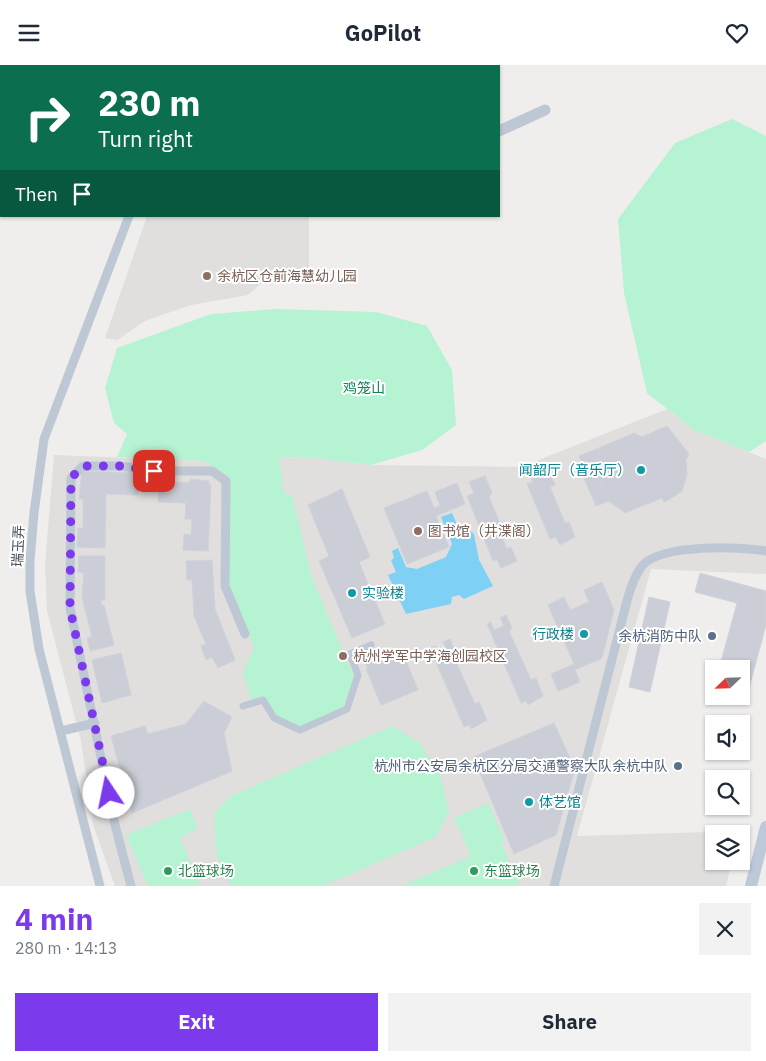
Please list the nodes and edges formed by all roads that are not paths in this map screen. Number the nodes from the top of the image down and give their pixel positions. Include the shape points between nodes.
1 (545, 110) dead end
2 (500, 131) edge
3 (128, 217) edge
4 (766, 551) edge
5 (245, 634) dead end
6 (371, 645) dead end
7 (243, 706) dead end
8 (95, 723) junction
9 (61, 731) junction
10 (766, 827) edge
11 (100, 886) edge
12 (131, 886) edge
13 (554, 886) edge
14 (751, 886) edge

1 - 2 street
3 - 9 street, 瑞玉弄 via 44,439 34,513 30,591 39,649
4 - 13 street via 674,550 643,565 633,584 621,625
5 - 8 street via 225,586 226,481 212,471 83,466 71,478 70,608
6 - 7 street via 350,654 358,675 347,709 300,730 274,718 262,700
8 - 9 street
8 - 12 street
9 - 11 street, 瑞玉弄
10 - 14 main road

